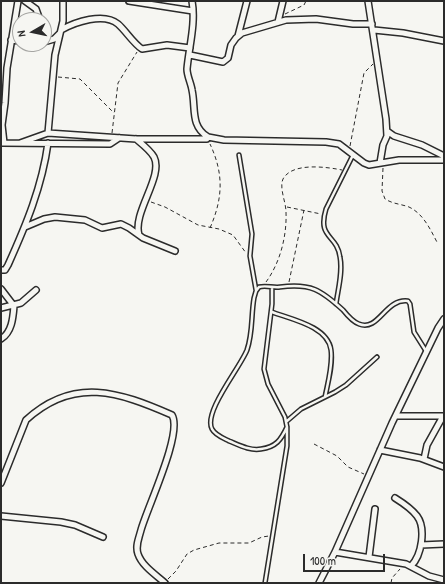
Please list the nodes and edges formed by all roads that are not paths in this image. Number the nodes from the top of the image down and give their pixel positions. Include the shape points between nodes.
1 (18, 1) edge
2 (25, 1) edge
3 (62, 1) edge
4 (129, 1) edge
5 (192, 1) edge
6 (247, 1) edge
7 (283, 1) edge
8 (368, 1) edge
9 (153, 3) edge
10 (193, 11) junction
11 (16, 12) edge
12 (37, 12) edge
13 (279, 20) junction
14 (372, 24) junction
15 (374, 30) junction
16 (61, 32) junction
17 (238, 36) junction
18 (12, 40) edge
19 (52, 40) edge
20 (444, 42) edge
21 (190, 48) junction
22 (190, 55) junction
23 (3, 103) edge
24 (387, 131) junction
25 (48, 133) junction
26 (119, 138) junction
27 (208, 138) junction
28 (136, 139) junction
29 (2, 143) edge
30 (20, 143) junction
31 (48, 143) junction
32 (351, 154) junction
33 (239, 155) dead end
34 (444, 156) edge
35 (444, 160) edge
36 (382, 163) junction
37 (25, 227) junction
38 (139, 235) junction
39 (174, 251) dead end
40 (1, 270) edge
41 (272, 287) junction
42 (1, 289) edge
43 (36, 290) dead end
44 (256, 291) junction
45 (336, 304) junction
46 (14, 306) junction
47 (1, 308) edge
48 (272, 312) junction
49 (444, 319) edge
50 (1, 339) edge
51 (426, 352) junction
52 (377, 357) dead end
53 (325, 397) junction
54 (396, 416) junction
55 (443, 417) edge
56 (287, 422) junction
57 (288, 427) junction
58 (380, 450) junction
59 (424, 459) junction
60 (444, 467) edge
61 (1, 484) edge
62 (395, 498) dead end
63 (375, 509) dead end
64 (1, 516) edge
65 (103, 537) dead end
66 (444, 544) edge
67 (421, 545) junction
68 (335, 552) junction
69 (368, 557) junction
70 (409, 565) junction
71 (444, 580) edge
72 (164, 582) edge
73 (266, 583) edge
74 (319, 583) edge

1 - 11 street
2 - 12 street
3 - 16 street
4 - 9 street
5 - 10 street
6 - 17 street
7 - 13 street
8 - 14 street
9 - 10 street
10 - 21 street
13 - 14 street via 316,19
13 - 17 street via 247,30
14 - 15 street
15 - 20 street
15 - 24 street
16 - 19 street
16 - 21 street via 72,25 98,18 110,19 118,23 140,48 167,45
16 - 25 street via 55,55
17 - 22 street via 231,45 228,58 223,62
18 - 23 street
21 - 22 street
22 - 27 street via 187,73 197,125 200,133
23 - 29 street
24 - 34 street
24 - 36 street
25 - 26 street
25 - 30 street
26 - 28 street
26 - 31 street via 110,144
27 - 28 street
27 - 32 street via 333,142
28 - 38 street via 155,161 152,182 138,224
29 - 30 street
30 - 31 street
31 - 37 street via 37,195
32 - 36 street via 364,163
32 - 45 lane via 324,215 323,228 338,248 340,256
33 - 44 lane via 252,234 250,257
35 - 36 street via 399,160
37 - 38 street via 44,219 61,217 85,220 102,228 121,224
37 - 40 street via 6,268 4,271
38 - 39 street
41 - 44 lane via 263,286
41 - 45 lane via 307,286 320,291
41 - 48 lane
42 - 46 street
43 - 46 street
44 - 57 lane via 247,348 240,365 222,391 212,412 211,427 225,439 256,450 274,446 282,439
45 - 51 lane via 358,324 366,325 380,318 393,303 408,301 412,310 414,332
46 - 47 street
46 - 50 street via 11,326
48 - 53 lane via 308,324 326,339 331,351
48 - 56 lane via 264,369 268,384
49 - 51 street
51 - 54 street
52 - 53 lane via 346,385
53 - 56 lane via 301,409
54 - 55 street
54 - 58 street
55 - 59 street via 427,446
56 - 57 lane
57 - 73 lane
58 - 59 street
58 - 68 street
59 - 60 street
61 - 72 street via 26,420 57,399 82,392 103,393 172,416 175,419 175,429 166,462 137,544 138,553 146,567
62 - 67 street via 418,517
63 - 69 street
64 - 65 street via 61,522
66 - 67 street
67 - 70 street via 419,554
68 - 69 street
68 - 74 street
69 - 70 street
70 - 71 street via 429,576

